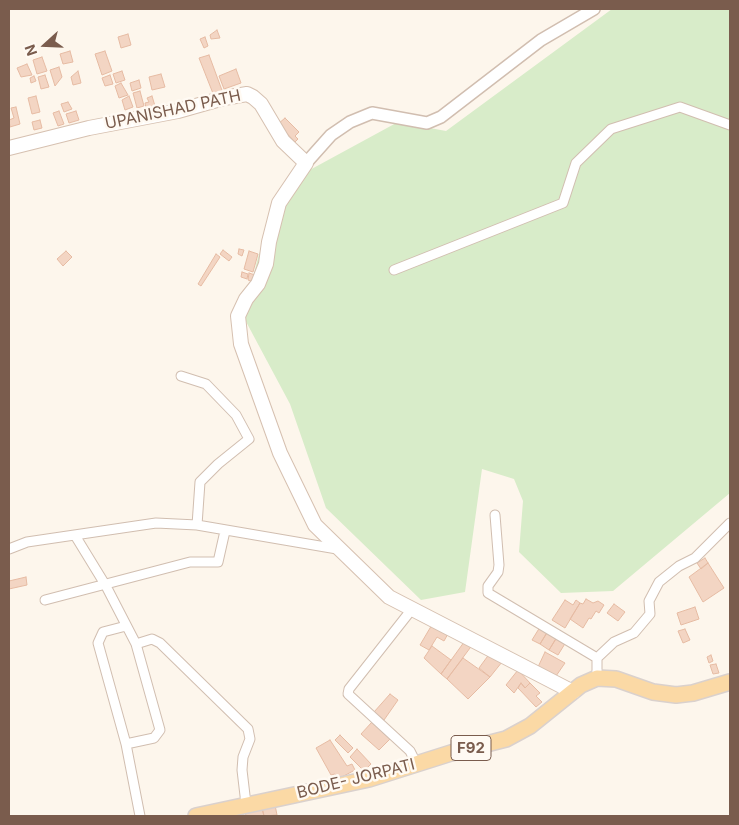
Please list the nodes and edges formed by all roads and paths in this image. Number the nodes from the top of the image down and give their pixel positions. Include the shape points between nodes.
1 (594, 9) edge
2 (730, 125) edge
3 (9, 148) edge
4 (306, 163) junction
5 (394, 270) dead end
6 (181, 376) dead end
7 (495, 515) dead end
8 (730, 523) edge
9 (198, 526) junction
10 (226, 531) junction
11 (76, 537) junction
12 (9, 549) edge
13 (340, 549) junction
14 (106, 586) junction
15 (45, 600) dead end
16 (412, 609) junction
17 (126, 626) junction
18 (136, 644) junction
19 (597, 658) junction
20 (597, 678) junction
21 (730, 682) edge
22 (573, 692) junction
23 (126, 744) junction
24 (417, 765) junction
25 (246, 804) junction
26 (140, 816) edge
27 (196, 816) edge

1 - 4 street via 541,40 441,117 427,123 372,113 331,135
2 - 5 street via 680,107 611,129 576,163 563,203
3 - 4 main road, UPANISHAD PATH via 247,94 261,104 283,142
4 - 13 main road via 279,203 266,264 238,316 241,344 280,453 315,525
6 - 9 street via 206,384 236,415 249,439 200,482
7 - 19 street via 499,565 488,586 488,593
8 - 19 street via 695,558 659,582 649,600 650,614 634,633 614,642
9 - 10 street
9 - 11 street via 141,524
10 - 13 street
10 - 14 street via 218,562 190,562
11 - 12 street via 26,542
11 - 14 street
13 - 16 main road via 388,597
14 - 15 street
14 - 17 street
16 - 22 main road
16 - 24 street via 348,694 410,751
17 - 18 street
17 - 23 street via 102,632 98,643
18 - 23 street via 160,730 154,738
18 - 25 street via 152,639 160,643 248,729 250,739 242,770
19 - 20 street
20 - 21 main road via 616,679 653,692 676,695
20 - 22 main road, BODE- JORPATI / F92
22 - 24 main road, BODE- JORPATI / F92 via 514,736
23 - 26 street
24 - 25 main road, BODE- JORPATI / F92 via 369,780
25 - 27 main road, BODE- JORPATI / F92

